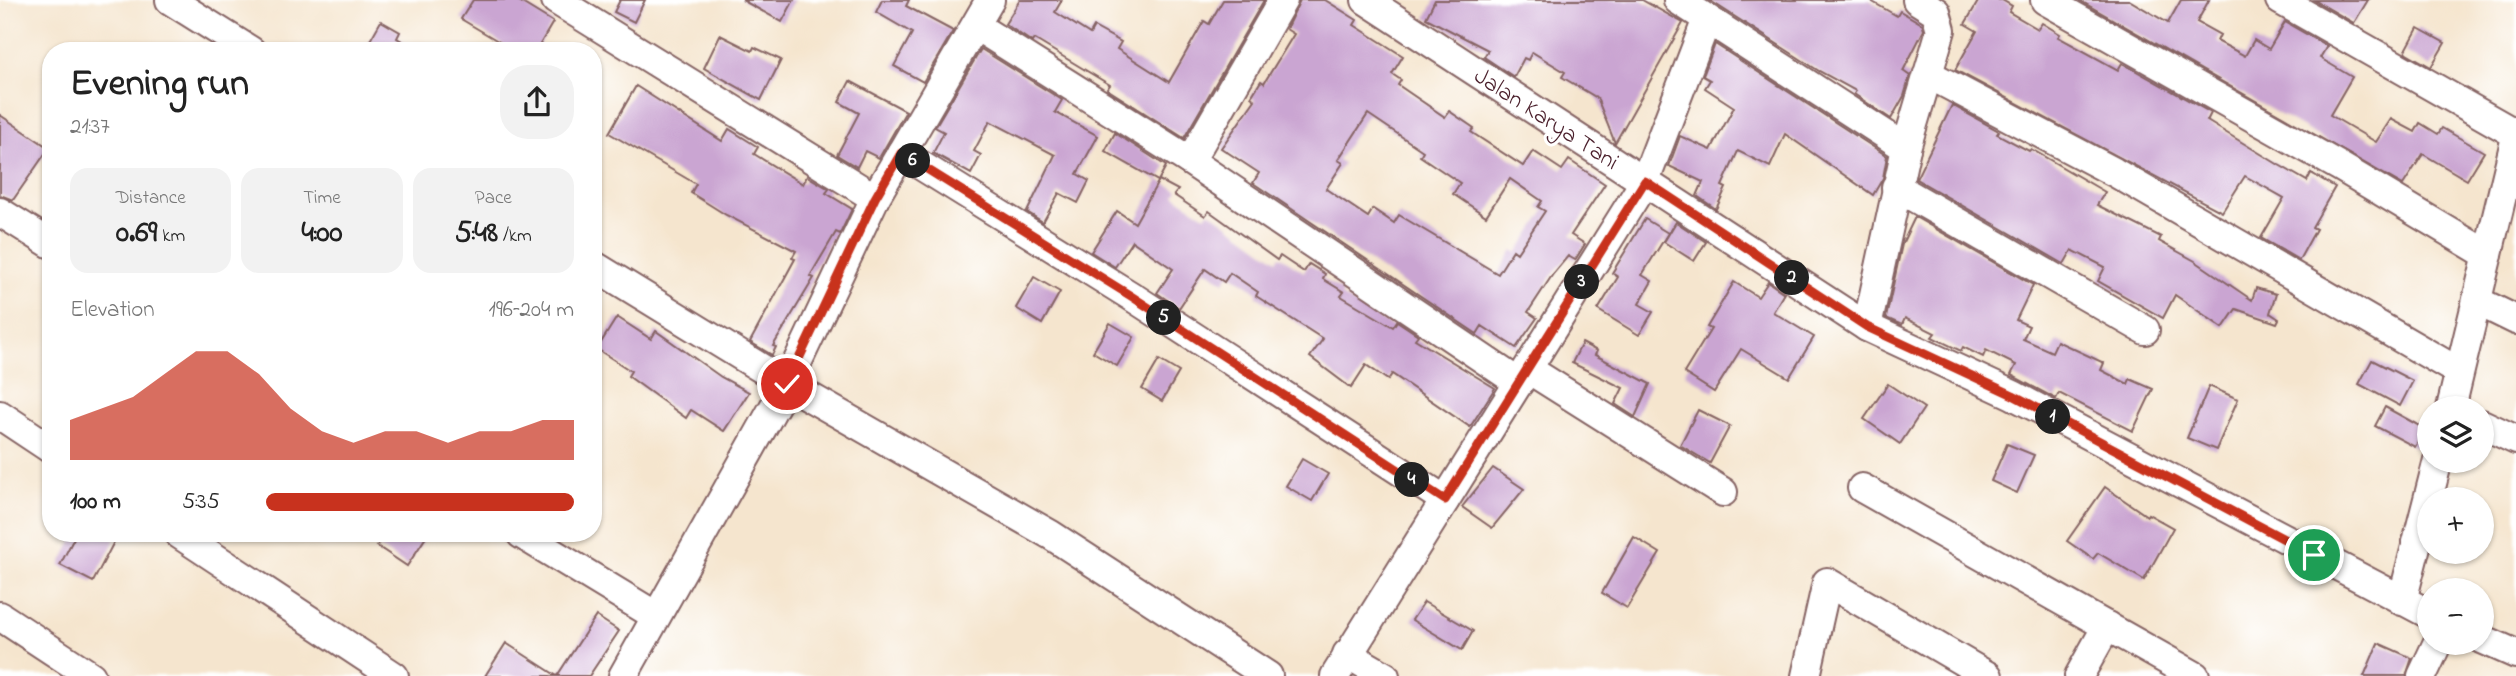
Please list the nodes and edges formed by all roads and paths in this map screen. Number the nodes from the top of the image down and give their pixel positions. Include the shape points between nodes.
1 (170, 0) edge
2 (556, 0) edge
3 (990, 0) edge
4 (1283, 0) edge
5 (1366, 0) edge
6 (1917, 0) edge
7 (2045, 0) edge
8 (2280, 0) edge
9 (1697, 8) edge
10 (976, 26) junction
11 (237, 42) edge
12 (1928, 74) junction
13 (2516, 135) edge
14 (1906, 148) junction
15 (901, 153) junction
16 (1190, 161) junction
17 (2512, 173) edge
18 (1645, 181) junction
19 (1896, 187) junction
20 (875, 198) junction
21 (0, 212) edge
22 (42, 238) edge
23 (2488, 255) junction
24 (602, 271) edge
25 (2477, 301) junction
26 (2516, 320) edge
27 (1867, 327) junction
28 (2145, 330) dead end
29 (2459, 372) junction
30 (1524, 376) junction
31 (787, 384) junction
32 (2454, 396) edge
33 (0, 415) edge
34 (2494, 430) edge
35 (2516, 440) edge
36 (42, 443) edge
37 (2435, 473) edge
38 (1862, 488) dead end
39 (1723, 492) dead end
40 (1445, 500) junction
41 (191, 542) edge
42 (535, 542) edge
43 (2402, 601) junction
44 (2417, 608) edge
45 (0, 616) edge
46 (656, 616) junction
47 (2107, 626) junction
48 (2494, 644) edge
49 (2516, 654) edge
50 (2432, 655) edge
51 (1341, 665) edge
52 (91, 676) edge
53 (394, 676) edge
54 (623, 676) edge
55 (1268, 676) edge
56 (1385, 676) edge
57 (1806, 676) edge
58 (1989, 676) edge
59 (2079, 676) edge
60 (2195, 676) edge
61 (2423, 676) edge

1 - 11 street
2 - 20 street
3 - 10 street
4 - 16 street
5 - 18 street, Jalan Karya Tani
6 - 12 street via 1941,21
7 - 23 street
8 - 13 street
9 - 14 street
9 - 18 street
10 - 15 street
10 - 16 street
12 - 14 street
12 - 29 street via 2102,166
13 - 17 street
14 - 19 street
15 - 20 street
15 - 40 street
16 - 30 street
17 - 23 street
18 - 27 street, Jalan Karya Tani
18 - 30 street
19 - 27 street
19 - 28 street
20 - 31 street
21 - 22 street
23 - 25 street
24 - 31 street
25 - 26 street
25 - 29 street
27 - 43 street, Jalan Karya Tani via 2013,395
29 - 32 street
30 - 39 street
30 - 40 street
31 - 46 street
31 - 55 street via 1051,535
33 - 36 street
34 - 35 street
37 - 43 street
38 - 47 street
40 - 51 street
41 - 53 street
42 - 46 street
43 - 44 street, Jalan Karya Tani
45 - 52 street
46 - 54 street
47 - 59 street
47 - 60 street
48 - 49 street
50 - 61 street
51 - 56 street
57 - 58 street via 1826,582

